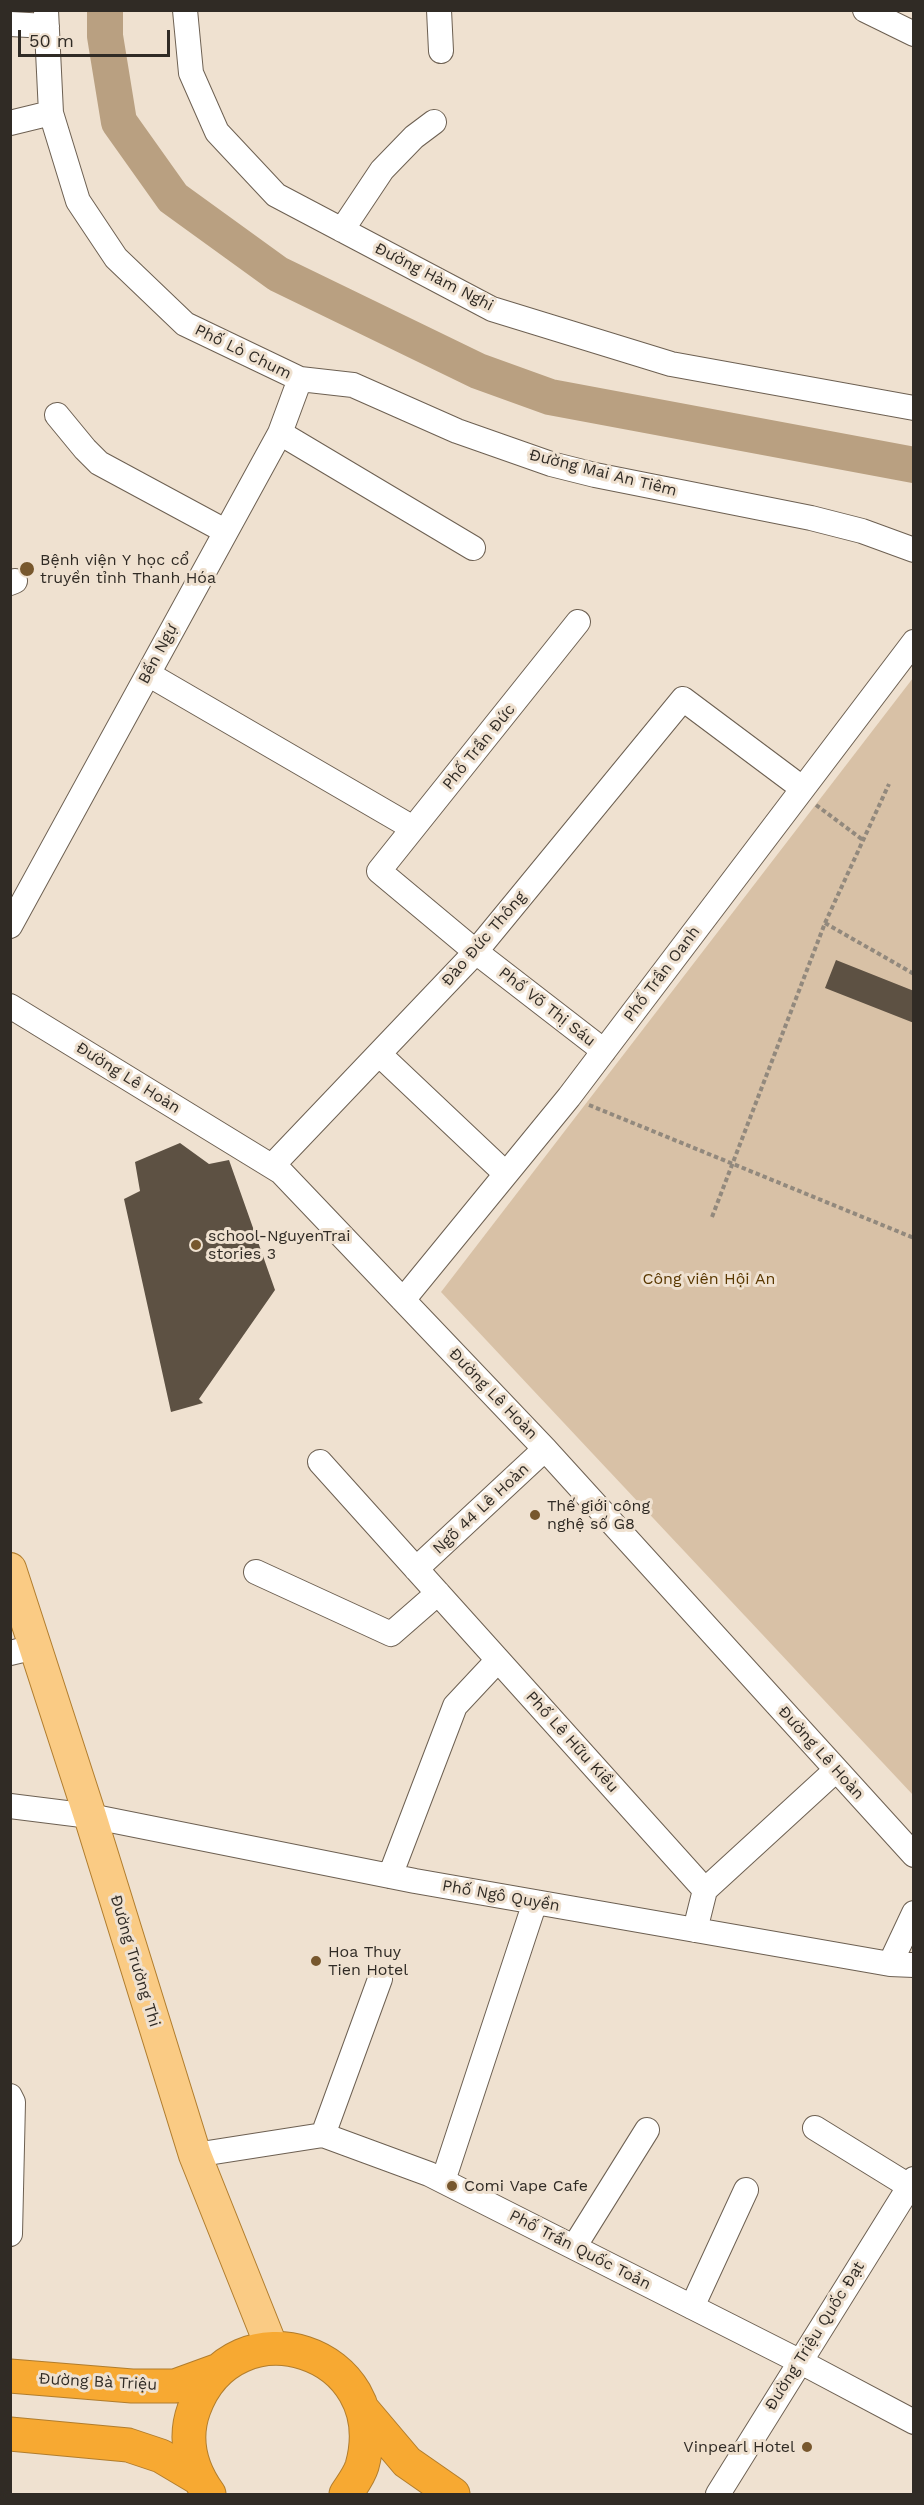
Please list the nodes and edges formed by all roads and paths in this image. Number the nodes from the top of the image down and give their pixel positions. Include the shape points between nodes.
1 (185, 10) edge
2 (439, 10) edge
3 (864, 10) edge
4 (46, 18) edge
5 (10, 24) edge
6 (914, 34) edge
7 (441, 51) dead end
8 (51, 113) junction
9 (434, 122) dead end
10 (10, 123) edge
11 (342, 230) junction
12 (300, 379) junction
13 (914, 408) edge
14 (57, 415) dead end
15 (280, 433) junction
16 (225, 531) junction
17 (473, 548) dead end
18 (914, 549) edge
19 (578, 622) dead end
20 (914, 642) edge
21 (148, 674) junction
22 (889, 784) dead end
23 (800, 790) junction
24 (413, 828) junction
25 (863, 840) junction
26 (379, 871) joint
27 (825, 923) junction
28 (10, 926) edge
29 (476, 952) junction
30 (914, 974) edge
31 (10, 1006) edge
32 (604, 1051) junction
33 (379, 1054) junction
34 (569, 1097) junction
35 (732, 1164) junction
36 (272, 1166) junction
37 (506, 1174) junction
38 (712, 1217) dead end
39 (914, 1239) edge
40 (403, 1300) junction
41 (545, 1449) junction
42 (320, 1462) dead end
43 (10, 1569) edge
44 (416, 1569) junction
45 (256, 1572) dead end
46 (438, 1593) junction
47 (23, 1650) edge
48 (498, 1660) junction
49 (836, 1770) junction
50 (10, 1806) edge
51 (90, 1816) junction
52 (914, 1855) edge
53 (390, 1876) junction
54 (705, 1890) junction
55 (535, 1902) junction
56 (914, 1913) edge
57 (695, 1930) junction
58 (902, 1964) edge
59 (380, 1978) dead end
60 (10, 2096) edge
61 (815, 2128) dead end
62 (647, 2130) dead end
63 (323, 2134) junction
64 (195, 2155) junction
65 (443, 2181) junction
66 (911, 2183) edge
67 (746, 2190) dead end
68 (10, 2234) edge
69 (574, 2247) junction
70 (692, 2307) junction
71 (273, 2348) junction
72 (799, 2361) junction
73 (219, 2370) junction
74 (10, 2376) edge
75 (363, 2410) junction
76 (911, 2415) edge
77 (10, 2434) edge
78 (204, 2486) edge
79 (346, 2494) edge
80 (453, 2494) edge
81 (718, 2494) edge

1 - 11 street, Đường Hàm Nghi via 191,73 217,132 276,195
2 - 7 street
3 - 6 street
4 - 5 street
4 - 8 street, Phố Lò Chum
8 - 10 street
8 - 12 street, Phố Lò Chum via 78,201 117,258 185,324
9 - 11 street via 382,170
11 - 13 street, Đường Hàm Nghi via 492,309 514,316 671,364
12 - 15 street, Bến Ngự
12 - 18 street, Đường Mai An Tiêm via 353,385 457,431 551,464 811,518
14 - 16 street via 99,463
15 - 16 street, Bến Ngự
15 - 17 street
16 - 21 street, Bến Ngự
19 - 24 street, Phố Trần Đức
20 - 23 street, Phố Trần Oanh
21 - 24 street
21 - 28 street, Bến Ngự
22 - 25 path
23 - 25 path
23 - 29 street, Đào Đức Thông via 683,699
23 - 32 street, Phố Trần Oanh
24 - 26 street, Phố Trần Đức
25 - 27 path
26 - 29 street, Phố Võ Thị Sáu
27 - 30 path
27 - 35 path
29 - 32 street, Phố Võ Thị Sáu
29 - 33 street, Đào Đức Thông
31 - 36 street, Đường Lê Hoàn
32 - 34 street, Phố Trần Oanh
33 - 36 street, Đào Đức Thông
33 - 37 street
34 - 35 path
34 - 37 street, Phố Trần Oanh
35 - 38 path
35 - 39 path
36 - 40 street, Đường Lê Hoàn
37 - 40 street, Phố Trần Oanh
40 - 41 street, Đường Lê Hoàn
41 - 44 street, Ngõ 44 Lê Hoàn
41 - 49 street, Đường Lê Hoàn
42 - 44 street, Phố Lê Hữu Kiều
43 - 47 main road, Đường Trường Thi
44 - 46 street, Phố Lê Hữu Kiều
45 - 46 street via 391,1634
46 - 48 street, Phố Lê Hữu Kiều
47 - 51 main road, Đường Trường Thi
48 - 53 street via 455,1706
48 - 54 street, Phố Lê Hữu Kiều
49 - 52 street, Đường Lê Hoàn
49 - 54 street
50 - 51 street, Phố Ngô Quyền
51 - 53 street, Phố Ngô Quyền
51 - 64 main road, Đường Trường Thi
53 - 55 street, Phố Ngô Quyền
54 - 57 street
55 - 57 street, Phố Ngô Quyền
55 - 65 street
56 - 58 street
57 - 58 street, Phố Ngô Quyền
59 - 63 street
60 - 68 street
61 - 66 street
62 - 69 street
63 - 64 street
63 - 65 street, Phố Trần Quốc Toản
64 - 71 main road, Đường Trường Thi
65 - 69 street, Phố Trần Quốc Toản
66 - 72 street, Đường Triệu Quốc Đạt
67 - 70 street
69 - 70 street, Phố Trần Quốc Toản
70 - 72 street, Phố Trần Quốc Toản
71 - 73 highway via 244,2354
71 - 75 highway via 302,2351 328,2363 350,2384
72 - 76 street, Phố Trần Quốc Toản
72 - 81 street, Đường Triệu Quốc Đạt
73 - 74 highway, Đường Bà Triệu via 175,2386
73 - 78 highway via 200,2393 190,2421 189,2450
75 - 79 highway via 367,2440 361,2469
75 - 80 highway via 406,2462
77 - 78 highway via 128,2445 161,2456

